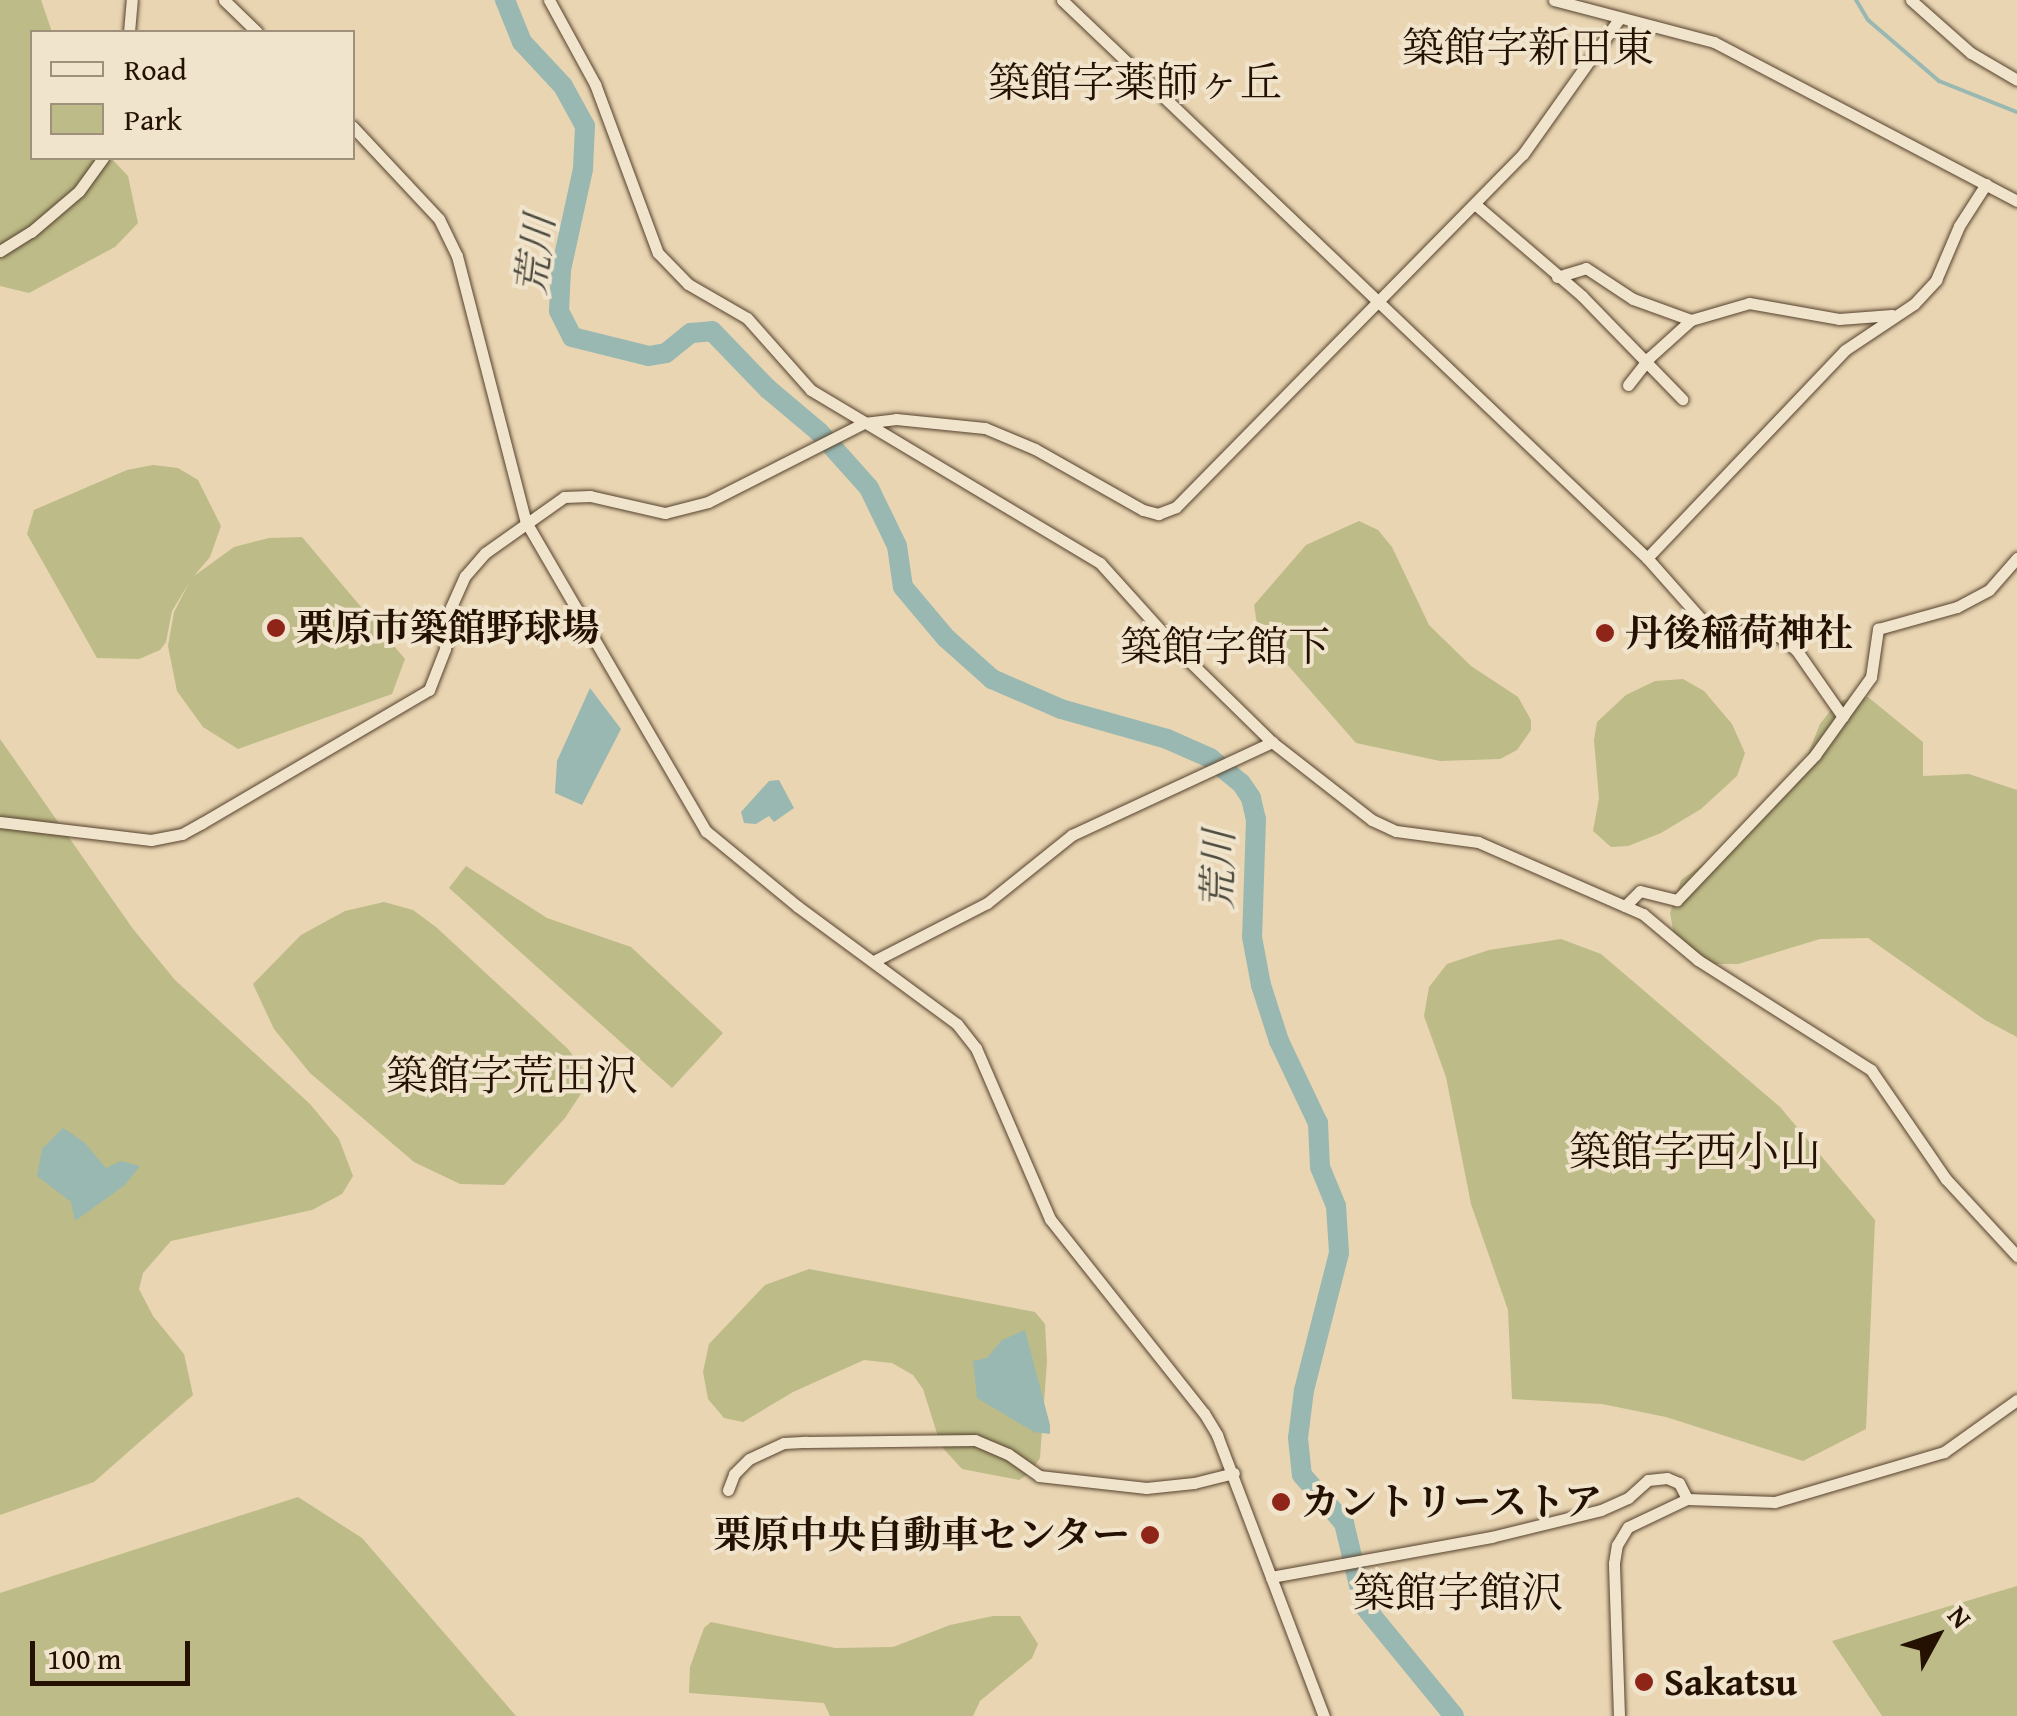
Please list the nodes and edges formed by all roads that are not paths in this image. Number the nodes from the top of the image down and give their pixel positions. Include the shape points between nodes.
1 (132, 0) edge
2 (224, 0) edge
3 (549, 0) edge
4 (1062, 0) edge
5 (1554, 0) edge
6 (1911, 0) edge
7 (1619, 19) junction
8 (129, 30) edge
9 (255, 30) edge
10 (2017, 80) edge
11 (355, 129) edge
12 (102, 160) edge
13 (1986, 184) junction
14 (2017, 201) edge
15 (1476, 205) junction
16 (0, 251) edge
17 (1557, 278) junction
18 (1378, 304) junction
19 (1896, 315) junction
20 (1692, 320) junction
21 (1646, 363) junction
22 (1628, 385) dead end
23 (1682, 399) dead end
24 (864, 423) junction
25 (526, 522) junction
26 (1648, 558) junction
27 (2017, 558) edge
28 (1844, 717) junction
29 (1272, 742) junction
30 (0, 822) edge
31 (1625, 906) junction
32 (876, 960) junction
33 (2017, 1256) edge
34 (2015, 1404) edge
35 (1234, 1473) junction
36 (728, 1490) dead end
37 (1687, 1498) junction
38 (1270, 1576) junction
39 (1324, 1716) edge
40 (1620, 1716) edge

1 - 8 street
2 - 9 street
3 - 24 street via 595,84 658,252 688,284 747,318 811,390
4 - 18 street
5 - 7 street
6 - 10 street via 1971,53
7 - 13 street via 1714,42
7 - 15 street via 1547,125
11 - 25 street via 422,196 457,256
12 - 16 street via 79,191
13 - 14 street
13 - 19 street via 1936,280
15 - 17 street
15 - 18 street
17 - 20 street via 1586,268 1633,299
17 - 21 street
18 - 24 street via 1176,508 1158,514 984,428 934,420
18 - 26 street
19 - 20 street via 1839,320 1749,304
19 - 26 street via 1845,350
20 - 21 street
21 - 22 street
21 - 23 street
24 - 25 street via 708,502 665,513 590,496 564,497
24 - 29 street via 1100,563
25 - 30 street via 484,552 466,576 429,690 202,824 151,840
25 - 32 street via 706,831
26 - 28 street via 1710,629 1728,634 1758,628 1780,637
27 - 28 street via 1989,590 1878,629 1871,677
28 - 31 street via 1677,900 1640,891
29 - 31 street via 1372,820 1396,831 1478,842
29 - 32 street via 1072,834 987,903
31 - 33 street via 1871,1070 1946,1179
32 - 35 street via 957,1024 976,1048 1050,1218 1204,1412
34 - 37 street via 1944,1452 1856,1480 1775,1502
35 - 36 street via 1146,1488 1039,1476 975,1440 806,1442 750,1459
35 - 38 street
37 - 38 street via 1679,1483 1648,1480 1601,1510
37 - 40 street via 1628,1526 1617,1545
38 - 39 street

